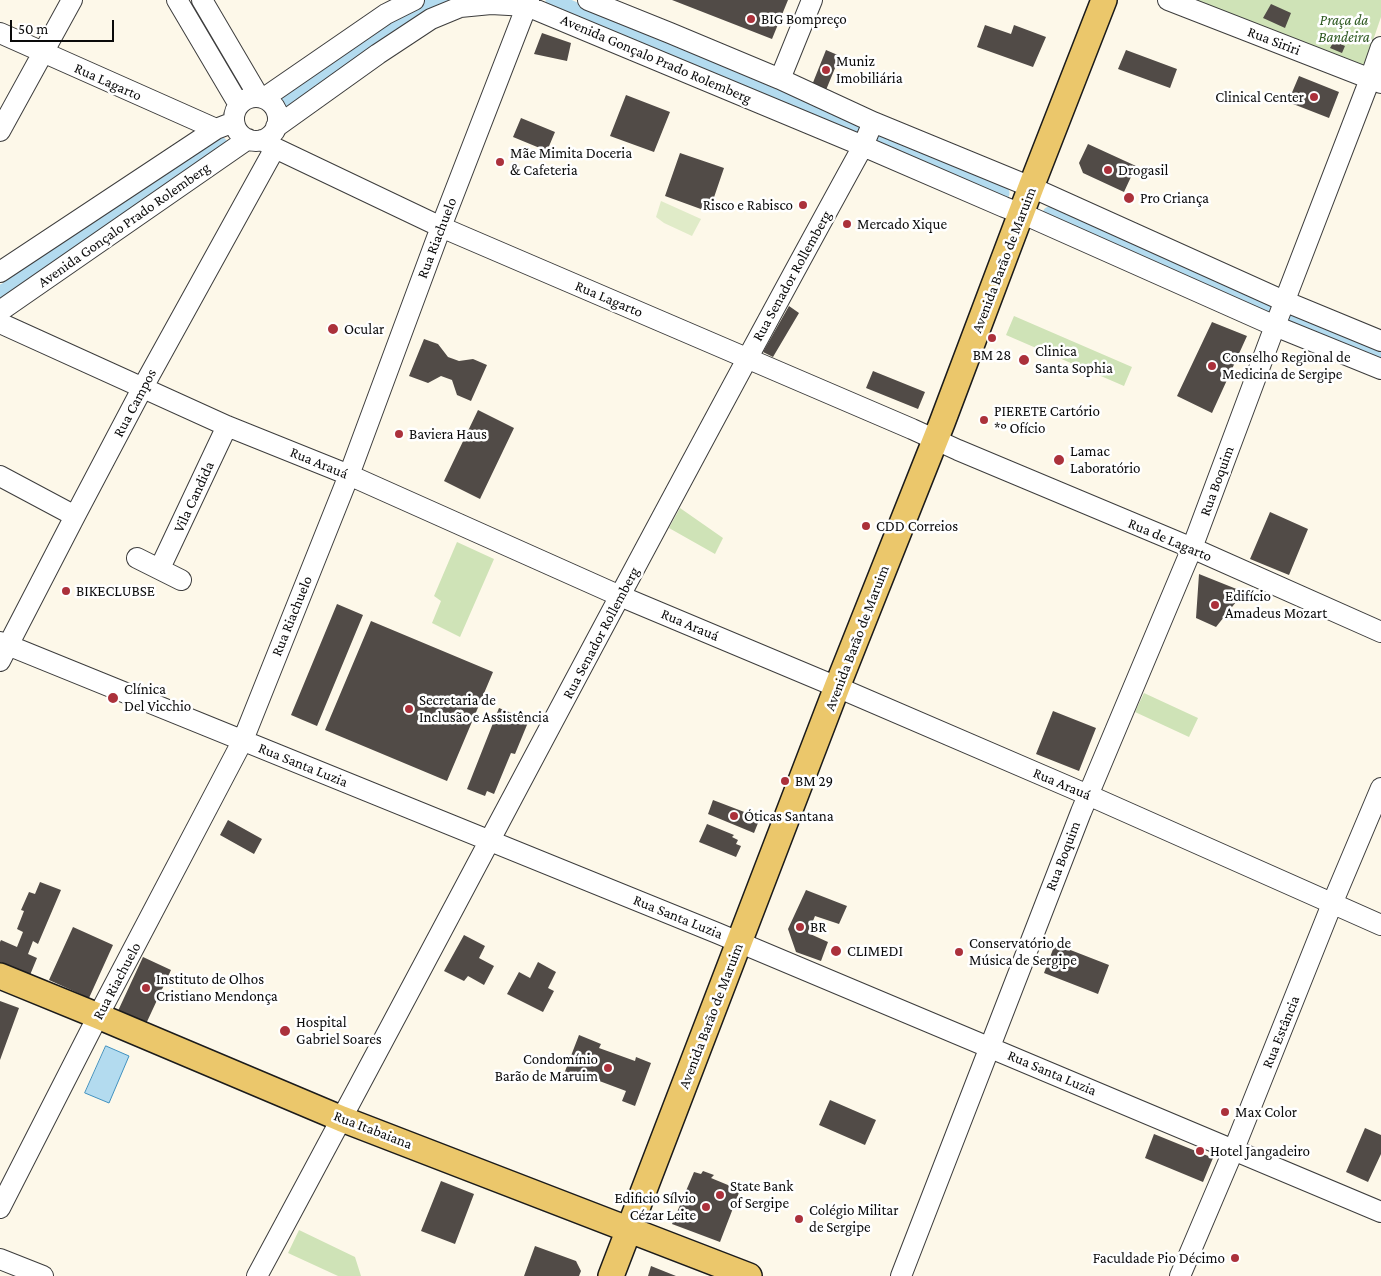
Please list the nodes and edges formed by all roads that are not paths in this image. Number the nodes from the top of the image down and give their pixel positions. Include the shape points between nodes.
1 (72, 0) edge
2 (177, 0) edge
3 (202, 0) edge
4 (414, 0) edge
5 (588, 0) edge
6 (812, 0) edge
7 (1104, 0) edge
8 (1168, 0) edge
9 (528, 3) edge
10 (382, 7) edge
11 (0, 34) edge
12 (1381, 47) edge
13 (43, 53) junction
14 (780, 79) junction
15 (1376, 81) edge
16 (262, 98) junction
17 (230, 119) junction
18 (0, 130) edge
19 (868, 134) junction
20 (265, 139) junction
21 (1035, 189) junction
22 (1026, 216) junction
23 (441, 227) junction
24 (0, 272) edge
25 (0, 311) edge
26 (1280, 313) junction
27 (0, 323) edge
28 (1381, 341) edge
29 (746, 358) junction
30 (1381, 369) edge
31 (143, 388) junction
32 (227, 426) junction
33 (935, 439) junction
34 (958, 450) joint
35 (349, 475) junction
36 (0, 476) edge
37 (75, 516) junction
38 (1192, 548) junction
39 (137, 558) dead end
40 (160, 568) junction
41 (181, 580) dead end
42 (620, 596) junction
43 (1381, 632) edge
44 (3, 649) edge
45 (838, 687) junction
46 (242, 740) junction
47 (1381, 788) edge
48 (1088, 795) junction
49 (489, 841) junction
50 (1332, 904) junction
51 (1381, 925) edge
52 (740, 942) junction
53 (0, 976) edge
54 (98, 1016) junction
55 (989, 1046) junction
56 (342, 1119) junction
57 (1234, 1149) junction
58 (0, 1208) edge
59 (1381, 1212) edge
60 (629, 1230) junction
61 (0, 1259) edge
62 (43, 1276) edge
63 (257, 1276) edge
64 (611, 1276) edge
65 (749, 1276) edge
66 (901, 1276) edge
67 (1180, 1276) edge

1 - 13 street
2 - 17 street
3 - 16 street
4 - 10 street
5 - 14 street, Avenida Gonçalo Prado Rolemberg
6 - 14 street
7 - 21 main road, Avenida Barão de Maruim
8 - 15 street, Rua Siriri
9 - 19 street, Avenida Gonçalo Prado Rolemberg
9 - 20 street, Avenida Gonçalo Prado Rolemberg via 460,7 431,19 378,54
9 - 23 street, Rua Riachuelo
10 - 16 street
11 - 13 street, Rua Lagarto
12 - 15 street, Rua Boquim
13 - 17 street, Rua Lagarto
13 - 18 street
14 - 19 street, Avenida Gonçalo Prado Rolemberg
15 - 26 street, Rua Boquim
16 - 17 street via 248,98
16 - 20 street via 272,103 278,119
17 - 20 street via 239,133
17 - 24 street, Avenida Gonçalo Prado Rolemberg
19 - 21 street, Avenida Gonçalo Prado Rolemberg
19 - 22 street, Avenida Gonçalo Prado Rolemberg
19 - 29 street, Rua Senador Rollemberg
20 - 23 street, Rua Lagarto
20 - 25 street, Avenida Gonçalo Prado Rolemberg
20 - 31 street, Rua Campos
21 - 22 main road, Avenida Barão de Maruim
21 - 26 street, Avenida Gonçalo Prado Rolemberg
22 - 26 street, Avenida Gonçalo Prado Rolemberg
22 - 33 main road, Avenida Barão de Maruim
23 - 29 street, Rua Lagarto
23 - 35 street, Rua Riachuelo
26 - 28 street
26 - 30 street
26 - 38 street, Rua Boquim
27 - 31 street, Rua Arauá
29 - 33 street, Rua Lagarto
29 - 42 street, Rua Senador Rollemberg
31 - 32 street, Rua Arauá
31 - 37 street, Rua Campos
32 - 35 street, Rua Arauá
32 - 40 street, Vila Candida
33 - 34 street, Rua Lagarto
33 - 45 main road, Avenida Barão de Maruim
34 - 38 street, Rua de Lagarto
35 - 42 street, Rua Arauá
35 - 46 street, Rua Riachuelo
36 - 37 street
37 - 44 street, Rua Campos
38 - 43 street, Rua de Lagarto
38 - 48 street, Rua Boquim
39 - 40 street
40 - 41 street
42 - 45 street, Rua Arauá
42 - 49 street, Rua Senador Rollemberg
44 - 46 street, Rua Santa Luzia
45 - 48 street, Rua Arauá
45 - 52 main road, Avenida Barão de Maruim
46 - 49 street, Rua Santa Luzia
46 - 54 street, Rua Riachuelo
47 - 50 street, Rua Estância
48 - 50 street, Rua Arauá
48 - 55 street, Rua Boquim
49 - 52 street, Rua Santa Luzia
49 - 56 street, Rua Senador Rollemberg
50 - 51 street, Rua Arauá
50 - 57 street, Rua Estância
52 - 55 street, Rua Santa Luzia
52 - 60 main road, Avenida Barão de Maruim
53 - 54 main road, Rua Itabaiana
54 - 56 main road, Rua Itabaiana
54 - 58 street, Rua Riachuelo
55 - 57 street, Rua Santa Luzia
55 - 66 street, Rua Boquim
56 - 60 main road, Rua Itabaiana
56 - 63 street, Rua Senador Rollemberg
57 - 59 street, Rua Santa Luzia
57 - 67 street, Rua Estância
60 - 64 main road, Avenida Barão de Maruim
60 - 65 main road, Rua Itabaiana
61 - 62 street

